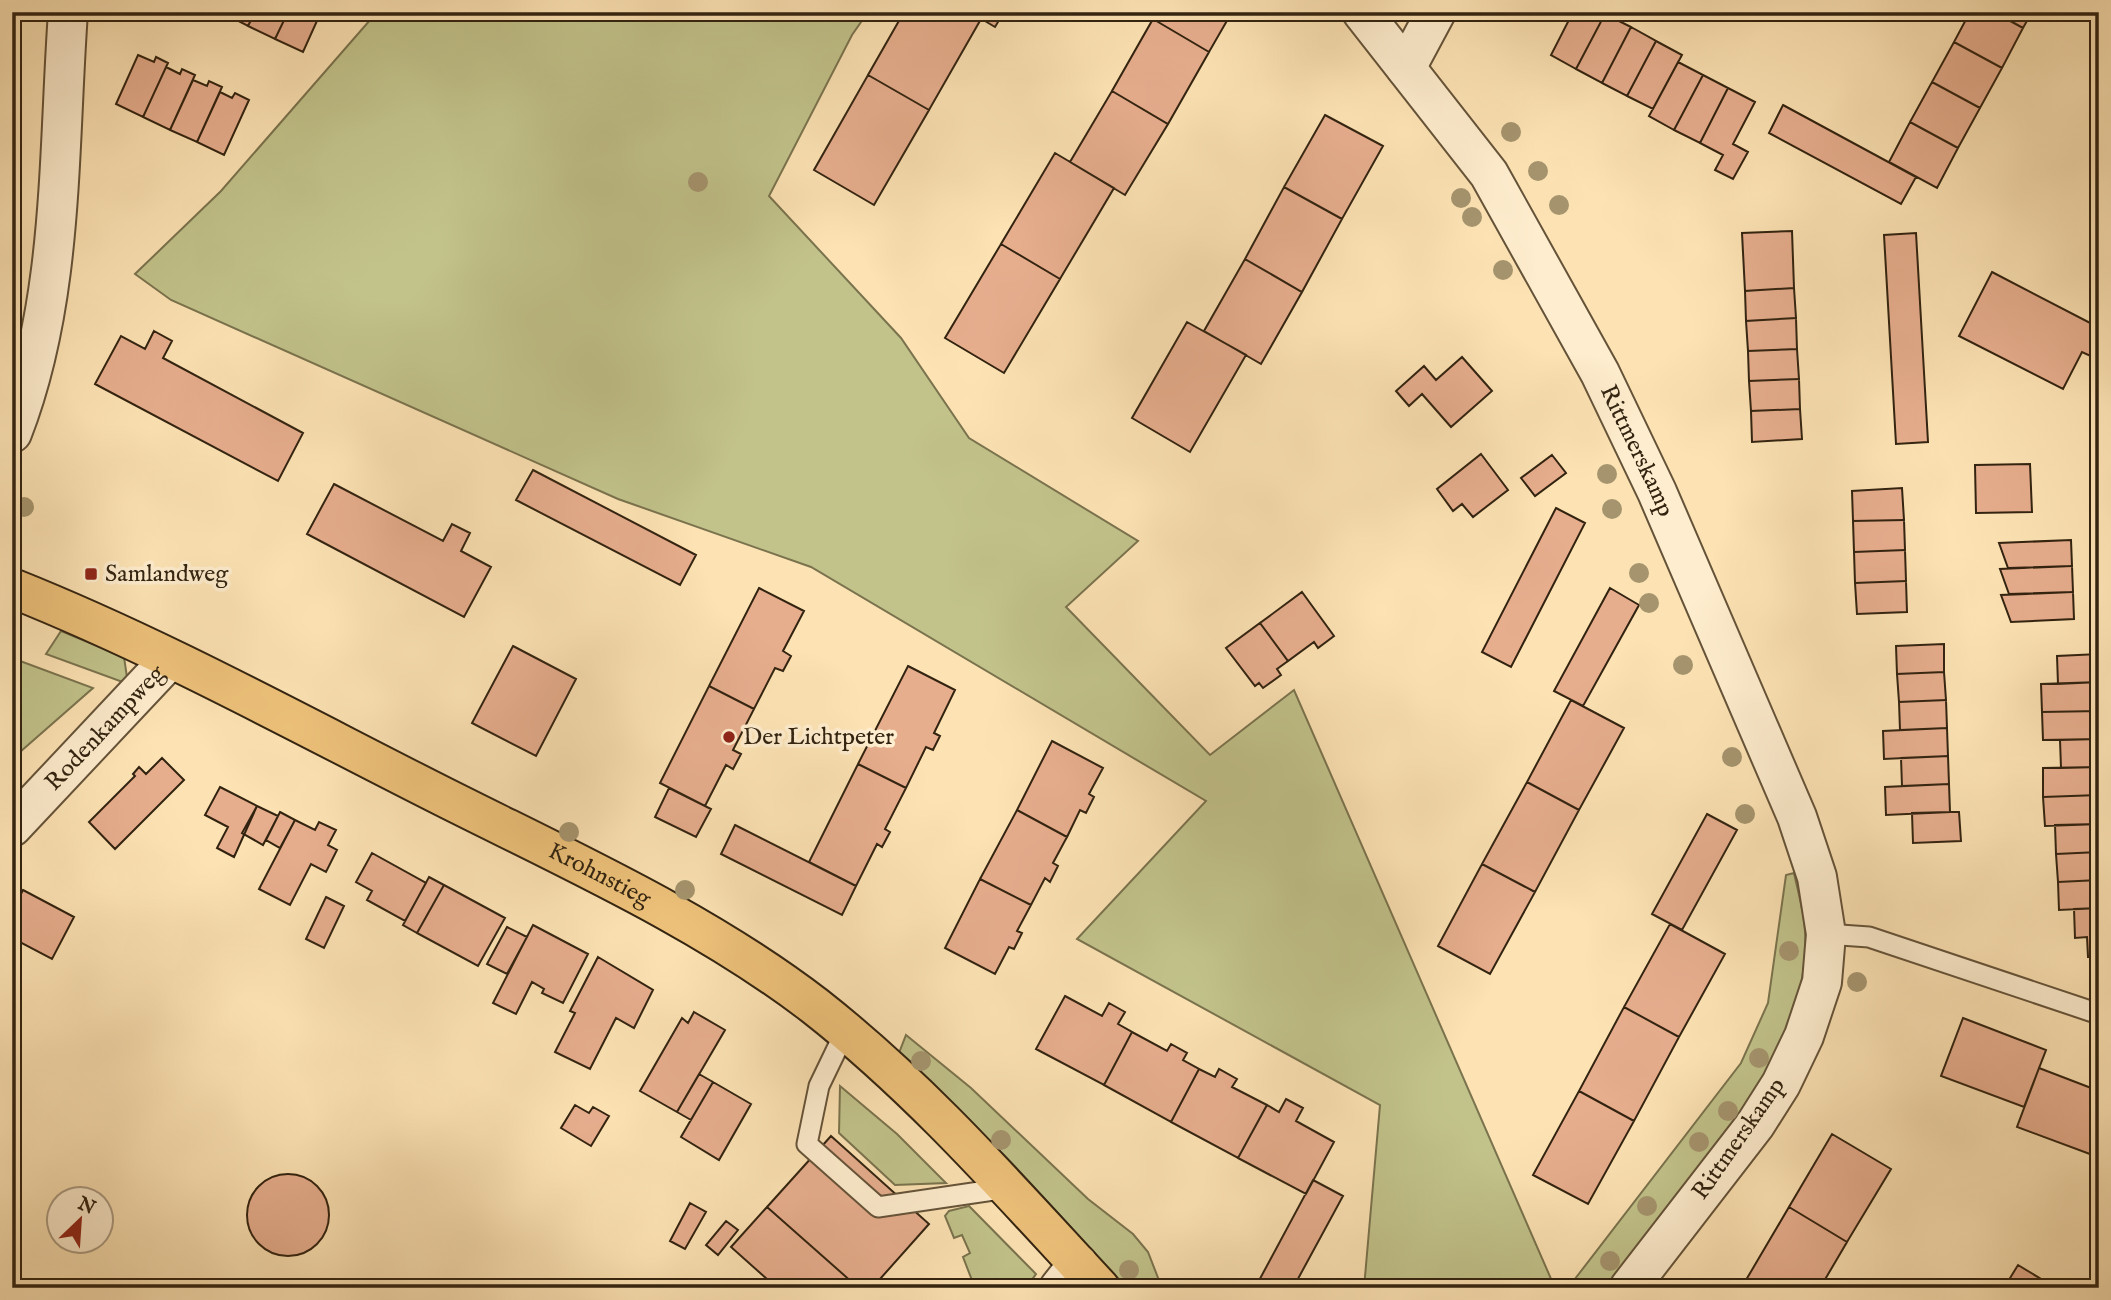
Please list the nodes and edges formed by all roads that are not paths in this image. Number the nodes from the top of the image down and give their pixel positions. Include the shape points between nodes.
1 (68, 12) edge
2 (1362, 12) edge
3 (1436, 12) edge
4 (1406, 68) junction
5 (12, 433) edge
6 (12, 587) edge
7 (170, 659) junction
8 (12, 827) edge
9 (1826, 934) junction
10 (2099, 1014) edge
11 (845, 1032) junction
12 (1007, 1188) junction
13 (1079, 1280) edge
14 (1629, 1288) edge

1 - 5 street via 48,293 33,374
2 - 4 street, Rittmerskamp
3 - 4 street
4 - 9 street, Rittmerskamp via 1489,174 1609,393 1657,492 1797,817 1816,877
6 - 7 main road, Krohnstieg
7 - 8 street, Rodenkampweg
7 - 11 main road, Krohnstieg via 665,911 765,970
9 - 10 lane via 1869,937
9 - 14 street, Rittmerskamp via 1822,982 1781,1084 1755,1125
11 - 12 main road, Krohnstieg via 917,1094
11 - 12 lane via 819,1086 807,1144 878,1207
12 - 13 main road, Krohnstieg

